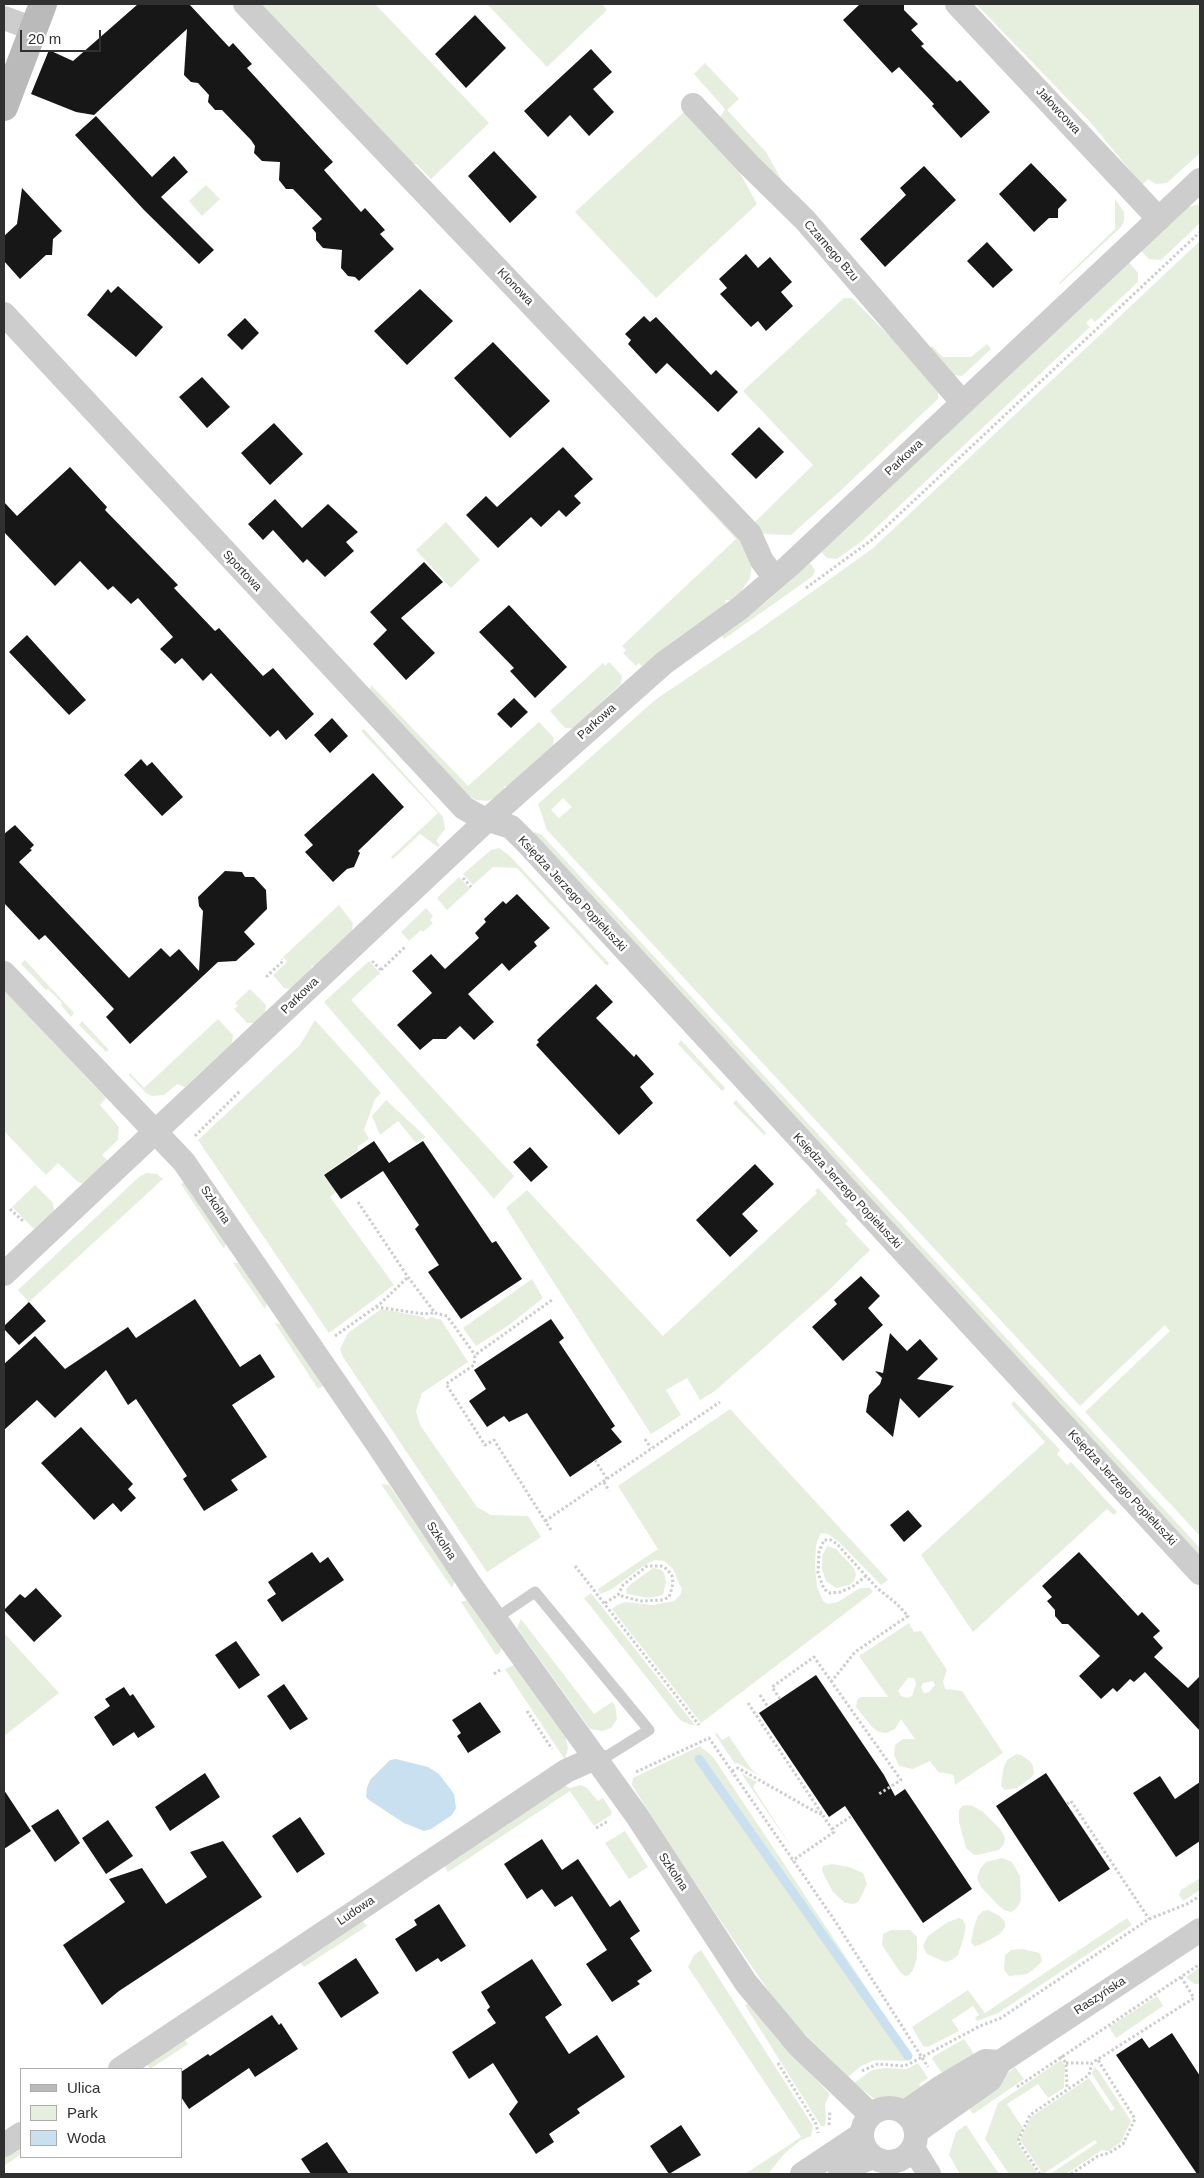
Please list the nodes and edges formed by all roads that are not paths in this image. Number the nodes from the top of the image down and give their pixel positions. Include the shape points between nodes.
1 (245, 4) edge
2 (957, 4) edge
3 (38, 16) edge
4 (4, 18) edge
5 (693, 106) dead end
6 (4, 107) edge
7 (1200, 180) edge
8 (1159, 218) junction
9 (4, 314) edge
10 (963, 403) junction
11 (775, 578) junction
12 (487, 820) junction
13 (4, 973) edge
14 (156, 1132) junction
15 (4, 1274) edge
16 (1200, 1574) edge
17 (495, 1619) junction
18 (595, 1758) junction
19 (1200, 1930) edge
20 (121, 2068) edge
21 (866, 2124) junction
22 (911, 2131) junction
23 (20, 2135) edge
24 (4, 2145) edge
25 (889, 2165) edge
26 (802, 2174) edge
27 (840, 2174) edge
28 (929, 2174) edge

1 - 11 street, Klonowa via 750,534 762,561
2 - 8 street, Jałowcowa
3 - 4 street
3 - 6 street
5 - 10 street, Czarnego Bzu via 805,220
7 - 8 street, Parkowa
8 - 10 street, Parkowa
9 - 12 street, Sportowa via 464,808
10 - 11 street, Parkowa
11 - 12 street, Parkowa via 724,621 664,663
12 - 14 street, Parkowa
12 - 16 street, Księdza Jerzego Popiełuszki via 507,825 519,835
13 - 14 street, Szkolna
14 - 15 street, Parkowa
14 - 17 street, Szkolna via 184,1162 207,1194
17 - 18 street, Szkolna
17 - 18 lane via 535,1592 649,1730 609,1755
18 - 20 street, Ludowa via 566,1771
18 - 21 street, Szkolna via 637,1816 746,1983
19 - 22 street, Raszyńska via 1000,2062 985,2061 941,2086
21 - 22 street via 877,2111 891,2108
21 - 25 street via 865,2147
21 - 26 street
22 - 25 street via 904,2158
22 - 28 street
23 - 24 street
25 - 27 street via 862,2162

